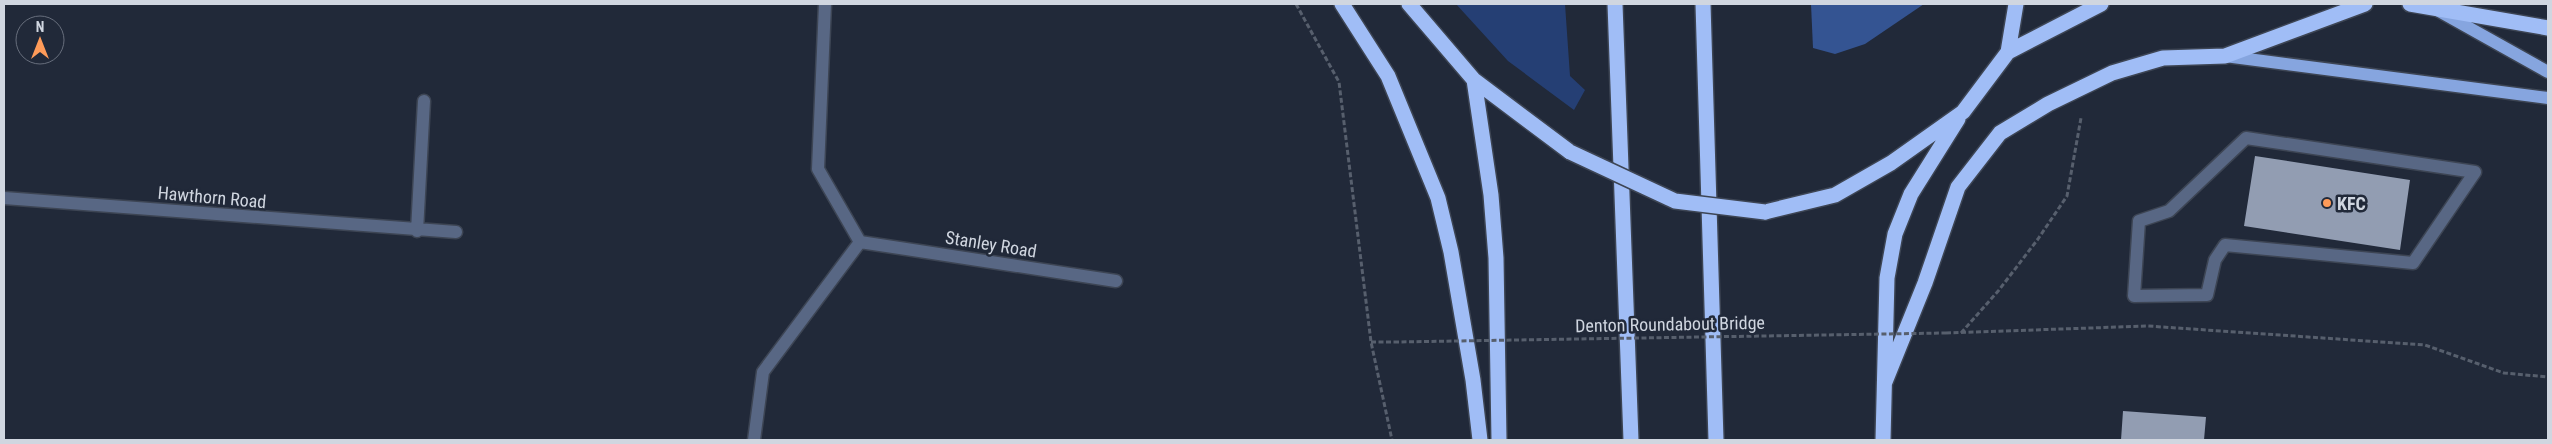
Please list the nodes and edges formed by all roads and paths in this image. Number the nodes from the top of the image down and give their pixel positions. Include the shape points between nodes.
1 (825, 4) edge
2 (1296, 4) edge
3 (1342, 4) edge
4 (1409, 4) edge
5 (1615, 4) edge
6 (1703, 4) edge
7 (2016, 4) edge
8 (2101, 4) edge
9 (2365, 4) edge
10 (2410, 4) edge
11 (2431, 7) junction
12 (2548, 28) edge
13 (2008, 52) junction
14 (2225, 56) junction
15 (2548, 72) edge
16 (1474, 80) junction
17 (2548, 98) edge
18 (424, 100) dead end
19 (1963, 112) junction
20 (2082, 113) dead end
21 (4, 198) edge
22 (417, 231) junction
23 (456, 232) dead end
24 (860, 242) junction
25 (1116, 281) dead end
26 (2207, 295) joint
27 (1961, 333) junction
28 (1371, 342) junction
29 (2548, 377) edge
30 (1885, 382) junction
31 (754, 440) edge
32 (1392, 440) edge
33 (1480, 440) edge
34 (1498, 440) edge
35 (1631, 440) edge
36 (1716, 440) edge
37 (1883, 440) edge

1 - 24 street via 818,169
2 - 28 path via 1339,82
3 - 33 highway via 1388,76 1438,198 1451,252
4 - 16 highway
5 - 35 highway
6 - 36 highway
7 - 13 highway
8 - 13 highway
9 - 14 highway
10 - 11 highway
11 - 12 highway
11 - 15 main road
13 - 19 highway
14 - 17 main road
14 - 30 highway via 2163,58 2112,72 2048,104 2000,133 1958,187 1925,284
16 - 19 highway, bridge via 1570,152 1675,201 1765,212 1835,195 1891,163
16 - 34 highway via 1491,195 1496,258
18 - 22 street
19 - 30 highway via 1911,194 1895,234 1886,278
20 - 27 path via 2067,196 1999,290
21 - 22 street, Hawthorn Road
22 - 23 street, Hawthorn Road
24 - 25 street, Stanley Road
24 - 31 street via 763,372
26 - 26 street via 2134,296 2139,221 2169,210 2246,138 2475,172 2413,263 2225,245 2215,260
27 - 28 path, Denton Roundabout Bridge, bridge
27 - 29 path, Denton Roundabout Bridge via 2148,326 2415,345 2504,373
28 - 32 path
30 - 37 highway

